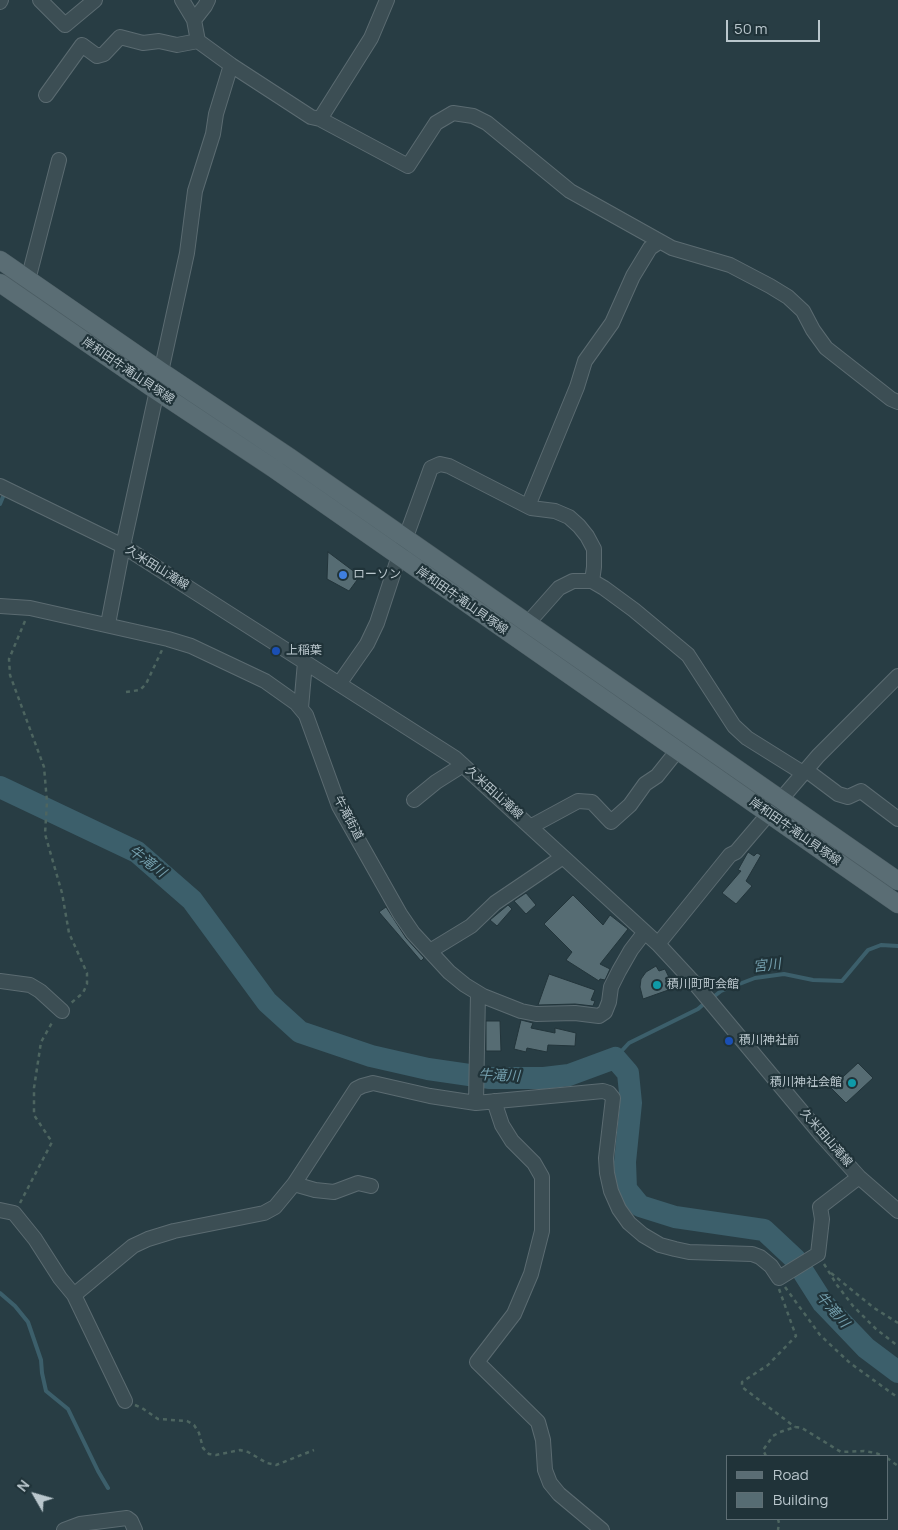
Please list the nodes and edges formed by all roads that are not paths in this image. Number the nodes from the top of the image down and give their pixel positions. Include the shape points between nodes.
1 (40, 0) edge
2 (95, 0) edge
3 (182, 0) edge
4 (208, 0) edge
5 (387, 0) edge
6 (194, 20) junction
7 (198, 41) junction
8 (231, 65) junction
9 (46, 95) dead end
10 (320, 119) junction
11 (58, 160) dead end
12 (659, 242) junction
13 (0, 260) edge
14 (28, 280) junction
15 (0, 283) edge
16 (162, 372) junction
17 (157, 391) junction
18 (898, 402) edge
19 (0, 486) edge
20 (528, 506) junction
21 (406, 538) junction
22 (123, 546) junction
23 (399, 556) junction
24 (592, 580) junction
25 (0, 606) edge
26 (528, 623) junction
27 (108, 624) junction
28 (305, 662) junction
29 (898, 676) edge
30 (338, 684) junction
31 (301, 708) junction
32 (677, 750) junction
33 (463, 765) junction
34 (805, 771) junction
35 (781, 799) junction
36 (414, 800) dead end
37 (769, 814) junction
38 (898, 819) edge
39 (530, 827) junction
40 (563, 857) junction
41 (898, 881) edge
42 (898, 904) edge
43 (644, 933) junction
44 (658, 944) junction
45 (430, 951) junction
46 (0, 982) edge
47 (478, 993) junction
48 (62, 1011) road end
49 (494, 1101) junction
50 (476, 1103) junction
51 (859, 1177) junction
52 (294, 1184) junction
53 (371, 1186) dead end
54 (0, 1210) edge
55 (898, 1211) edge
56 (74, 1295) junction
57 (125, 1401) road end
58 (64, 1530) edge
59 (135, 1530) edge
60 (602, 1530) edge

1 - 2 street via 65,25
3 - 6 street
4 - 6 street
5 - 10 street via 371,38
6 - 7 street
7 - 8 street
7 - 9 street via 177,45 159,41 143,43 120,37 104,54 97,56 82,45
8 - 10 street via 311,117
8 - 16 street via 216,114 214,134 195,191 187,253
10 - 12 street via 408,166 436,123 453,113 473,116 487,123 570,191
11 - 14 street
12 - 18 street via 730,265 788,297 803,311 826,348
12 - 20 street via 650,248 633,276 612,323 585,360
13 - 14 main road, 岸和田牛滝山貝塚線
14 - 16 main road, 岸和田牛滝山貝塚線
15 - 17 main road, 岸和田牛滝山貝塚線
16 - 17 street
16 - 21 main road, 岸和田牛滝山貝塚線
17 - 22 street
17 - 23 main road, 岸和田牛滝山貝塚線
19 - 22 street, 久米田山滝線
20 - 21 street via 440,464 432,468
20 - 24 street via 556,511 579,526 594,549
21 - 23 street
21 - 26 main road, 岸和田牛滝山貝塚線
22 - 27 street
22 - 28 street, 久米田山滝線
23 - 30 street via 367,644
23 - 32 main road, 岸和田牛滝山貝塚線
24 - 26 street via 573,581 559,588
24 - 34 street via 634,610 688,656 734,726 747,738
25 - 27 street, 牛滝街道 via 30,608
26 - 35 main road, 岸和田牛滝山貝塚線
27 - 31 street, 牛滝街道 via 191,646 264,681
28 - 30 street, 久米田山滝線
28 - 31 street
29 - 34 street
30 - 33 street, 久米田山滝線
31 - 45 street, 牛滝街道 via 339,806 400,914
32 - 37 main road, 岸和田牛滝山貝塚線
32 - 39 street via 657,776 645,784 630,805 611,822 592,802 578,801
33 - 36 street
33 - 39 street, 久米田山滝線
34 - 35 street
34 - 38 street via 838,794 848,797 862,791
35 - 37 street
35 - 41 main road, 岸和田牛滝山貝塚線
37 - 42 main road, 岸和田牛滝山貝塚線
37 - 44 street via 730,855
39 - 40 street, 久米田山滝線
40 - 43 street, 久米田山滝線
40 - 45 street via 495,902 471,926
43 - 44 street, 久米田山滝線
43 - 47 street, 牛滝街道 via 619,971 605,1012 599,1016 536,1014
44 - 51 street, 久米田山滝線
45 - 47 street, 牛滝街道 via 449,972
46 - 48 street via 30,985
47 - 50 street
49 - 50 street
49 - 51 street via 609,1093 613,1098 607,1173 611,1191 629,1223 660,1245 674,1249 760,1256 772,1266 779,1278 818,1254 822,1219 820,1207
49 - 60 street via 512,1142 534,1163 542,1178 542,1231 531,1274 514,1314 477,1362 538,1422 544,1440 544,1470 550,1483
50 - 52 street via 373,1083 362,1086 356,1089
51 - 55 street, 久米田山滝線
52 - 53 street via 334,1192 358,1183
52 - 56 street via 275,1207 264,1213 174,1231 133,1246
54 - 56 street via 14,1213
56 - 57 street
58 - 59 street via 80,1524 127,1518

